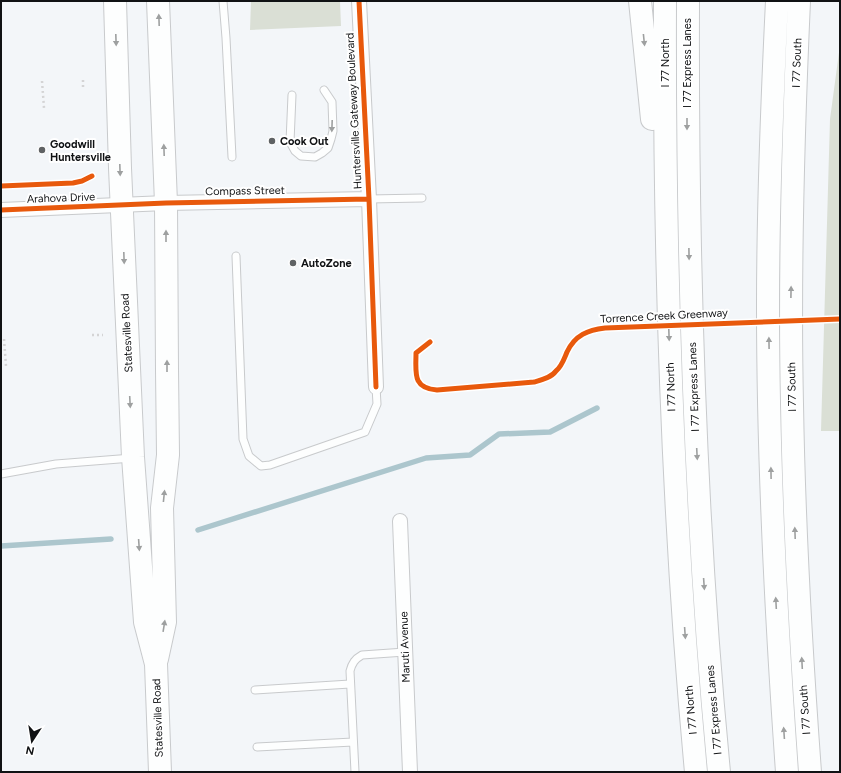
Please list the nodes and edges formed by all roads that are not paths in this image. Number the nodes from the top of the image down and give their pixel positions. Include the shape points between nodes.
1 (115, 1) edge
2 (158, 1) edge
3 (223, 1) edge
4 (359, 1) edge
5 (640, 1) edge
6 (665, 1) edge
7 (688, 1) edge
8 (776, 1) edge
9 (799, 1) edge
10 (813, 1) edge
11 (324, 90) dead end
12 (292, 95) dead end
13 (232, 157) dead end
14 (793, 178) junction
15 (422, 198) dead end
16 (368, 199) junction
17 (166, 203) junction
18 (122, 205) junction
19 (1, 210) edge
20 (667, 254) junction
21 (236, 256) dead end
22 (376, 387) joint
23 (133, 457) junction
24 (1, 474) edge
25 (400, 521) dead end
26 (405, 652) junction
27 (156, 664) junction
28 (350, 684) junction
29 (255, 690) dead end
30 (354, 742) junction
31 (257, 747) dead end
32 (160, 772) edge
33 (355, 772) edge
34 (410, 772) edge
35 (696, 772) edge
36 (719, 772) edge
37 (787, 772) edge
38 (810, 772) edge

1 -> 18 main road, Statesville Road
17 -> 2 main road, Statesville Road
3 - 13 lane
4 - 16 street, Huntersville Gateway Boulevard
5 -> 20 main road
6 - 20 main road, I 77 North
7 -> 36 main road, I 77 Express Lanes via 687,125 693,381 699,509
37 -> 8 main road via 771,499 769,404 770,177
9 - 14 main road, I 77 South
10 - 14 main road
11 -> 12 lane via 332,102 333,131 328,148 315,157 301,156 290,142
38 -> 14 main road, I 77 South via 794,499 791,306
15 - 16 lane
16 - 17 street, Compass Street
16 - 22 street, Huntersville Gateway Boulevard
17 - 18 street, Compass Street
27 -> 17 main road, Statesville Road via 165,622 162,508 168,455
18 - 19 street, Arahova Drive
18 -> 23 main road, Statesville Road
20 -> 35 main road, I 77 North via 677,510
21 - 22 lane via 243,440 248,456 261,466 270,465 365,432 377,404
23 - 24 lane via 56,464
23 -> 27 main road, Statesville Road via 145,622
25 - 26 street, Maruti Avenue
26 - 28 lane via 362,655 356,658 350,671
26 - 34 street, Maruti Avenue
27 - 32 main road, Statesville Road
28 - 29 lane
28 - 30 lane
30 - 31 lane
30 - 33 lane

